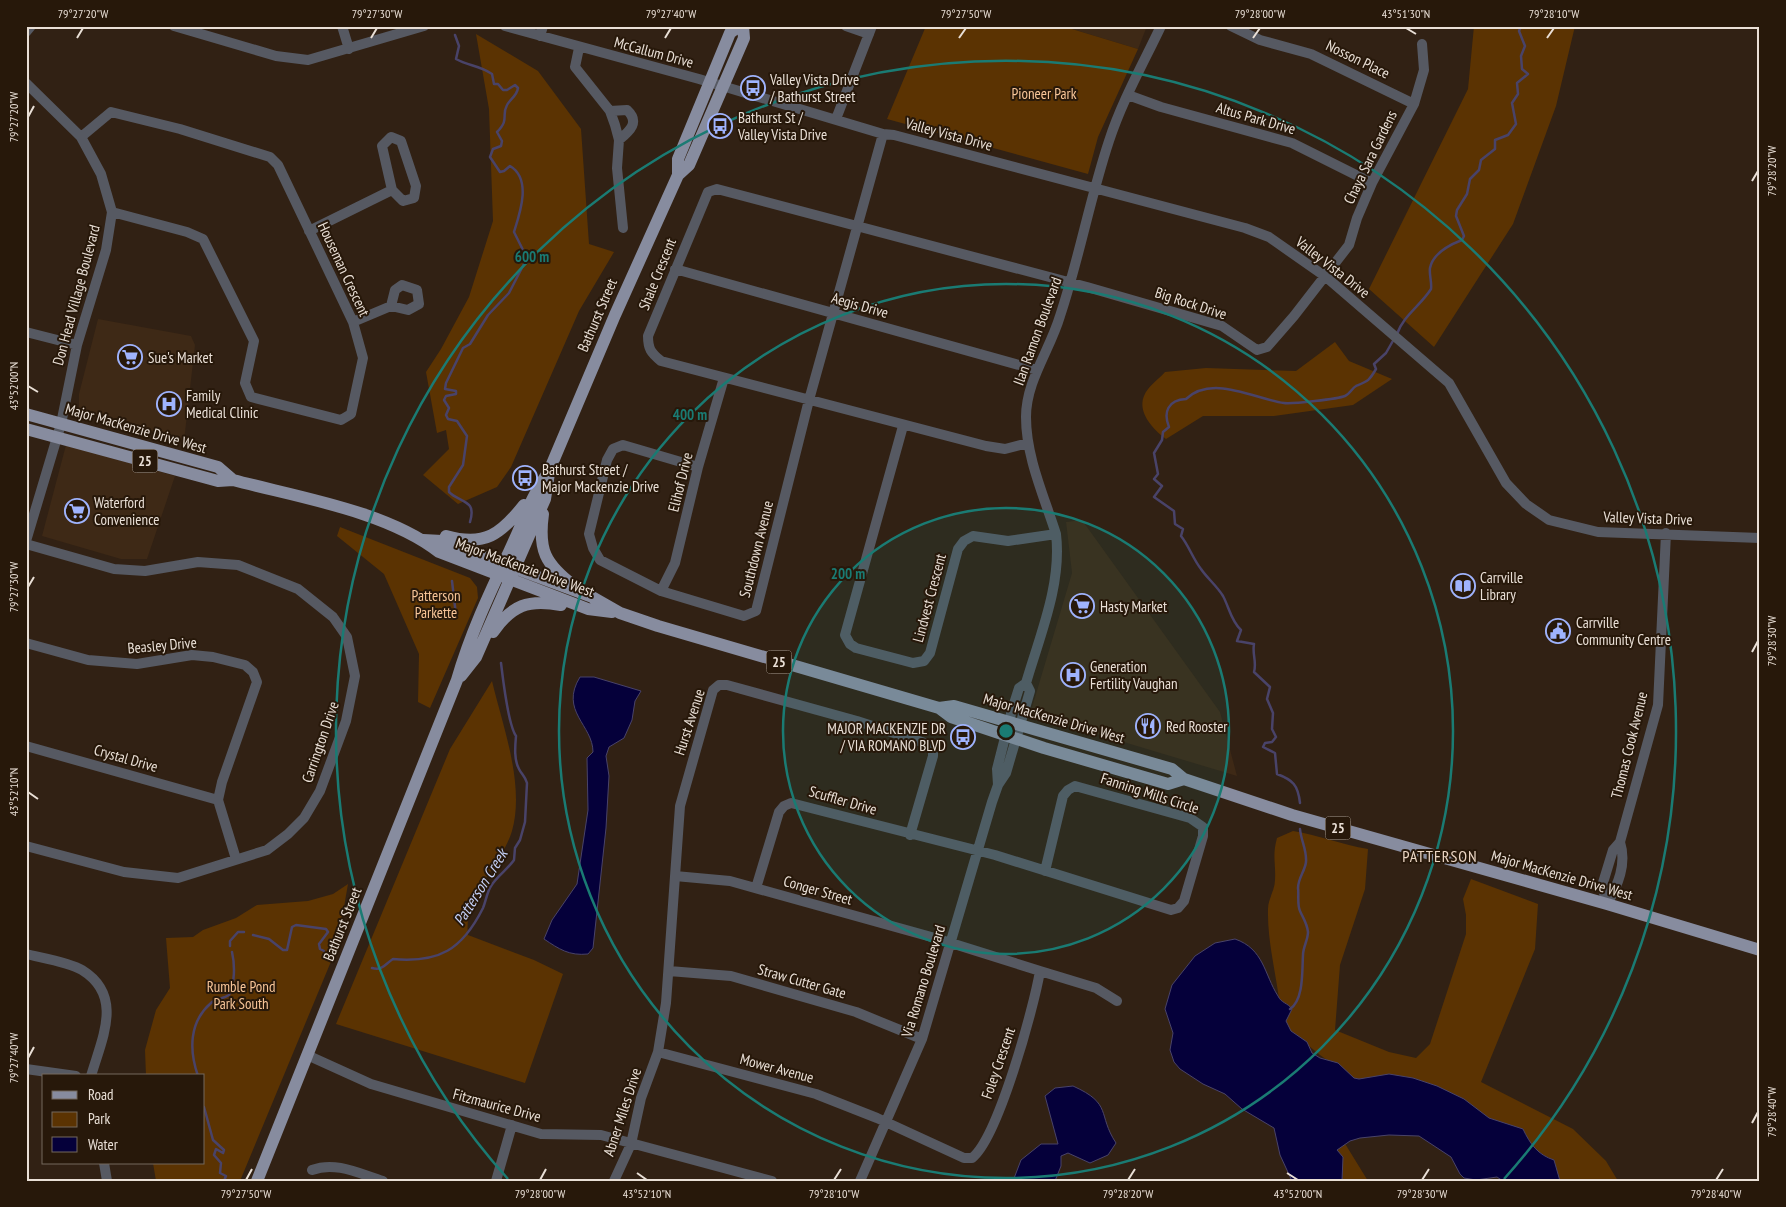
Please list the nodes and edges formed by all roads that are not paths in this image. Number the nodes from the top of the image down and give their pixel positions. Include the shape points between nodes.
1 (32, 26) edge
2 (174, 26) edge
3 (342, 26) edge
4 (424, 26) edge
5 (505, 26) edge
6 (741, 26) edge
7 (846, 26) edge
8 (1161, 26) edge
9 (1231, 26) edge
10 (871, 30) edge
11 (542, 31) edge
12 (26, 32) edge
13 (1422, 44) dead end
14 (579, 48) junction
15 (349, 49) junction
16 (708, 82) junction
17 (26, 83) edge
18 (721, 87) junction
19 (1128, 95) junction
20 (1414, 104) junction
21 (610, 111) junction
22 (836, 119) junction
23 (884, 134) junction
24 (81, 138) junction
25 (619, 140) junction
26 (678, 175) junction
27 (1372, 183) junction
28 (1095, 188) junction
29 (392, 190) junction
30 (112, 212) junction
31 (857, 227) junction
32 (622, 228) dead end
33 (309, 231) junction
34 (675, 269) junction
35 (1326, 276) junction
36 (1071, 283) junction
37 (392, 306) dead end
38 (833, 313) junction
39 (353, 322) junction
40 (26, 332) edge
41 (77, 345) junction
42 (1037, 370) junction
43 (724, 378) junction
44 (809, 400) junction
45 (26, 414) edge
46 (61, 424) junction
47 (903, 426) junction
48 (26, 429) edge
49 (57, 437) junction
50 (1028, 443) junction
51 (698, 467) junction
52 (233, 480) junction
53 (540, 496) junction
54 (389, 525) junction
55 (1056, 534) junction
56 (1666, 534) junction
57 (1760, 538) edge
58 (26, 542) edge
59 (506, 572) junction
60 (661, 591) junction
61 (586, 595) junction
62 (588, 609) junction
63 (620, 613) junction
64 (26, 643) edge
65 (476, 657) junction
66 (458, 680) junction
67 (939, 708) junction
68 (1015, 724) junction
69 (1011, 737) junction
70 (26, 746) edge
71 (1184, 780) junction
72 (218, 800) junction
73 (910, 835) junction
74 (1620, 842) junction
75 (26, 846) edge
76 (978, 851) junction
77 (236, 859) junction
78 (1045, 870) junction
79 (675, 876) junction
80 (756, 888) junction
81 (1606, 904) junction
82 (952, 943) junction
83 (1760, 950) edge
84 (26, 954) edge
85 (668, 971) junction
86 (1040, 971) junction
87 (1117, 1001) dead end
88 (922, 1039) junction
89 (658, 1052) junction
90 (307, 1055) junction
91 (26, 1069) edge
92 (62, 1074) edge
93 (93, 1074) edge
94 (886, 1122) junction
95 (512, 1126) junction
96 (631, 1144) junction
97 (104, 1164) edge
98 (312, 1170) dead end
99 (107, 1181) edge
100 (257, 1181) edge
101 (383, 1181) edge
102 (496, 1181) edge
103 (614, 1181) edge
104 (772, 1181) edge
105 (860, 1181) edge

1 - 12 street
2 - 15 street via 276,56 308,60
3 - 15 street
4 - 15 street
5 - 11 street, McCallum Drive
6 - 16 main road, Bathurst Street via 730,33
6 - 18 main road, Bathurst Street via 744,38
7 - 10 street
8 - 19 street, Ilan Ramon Boulevard
9 - 20 street, Nosson Place via 1260,40 1311,54
10 - 22 street
11 - 14 street, McCallum Drive
13 - 20 street, Chaya Sara Gardens via 1424,70
14 - 16 street, McCallum Drive
14 - 21 street via 575,67
16 - 18 street, McCallum Drive
16 - 26 main road, Bathurst Street via 678,159
17 - 24 street, Don Head Village Boulevard
18 - 22 street, Valley Vista Drive
18 - 26 main road, Bathurst Street via 689,165
19 - 27 street, Altus Park Drive via 1292,143
19 - 28 street, Ilan Ramon Boulevard
20 - 27 street, Chaya Sara Gardens
21 - 25 street
21 - 25 street via 627,110 633,115 631,130
22 - 23 street, Valley Vista Drive
23 - 28 street, Valley Vista Drive
23 - 31 street, Southdown Avenue
24 - 30 street, Don Head Village Boulevard via 101,174
24 - 33 street, Houseman Crescent via 111,112 180,129 270,158 278,165
25 - 32 street via 617,168
26 - 53 main road, Bathurst Street via 615,314
27 - 35 street, Chaya Sara Gardens via 1349,245
28 - 35 street, Valley Vista Drive via 1261,234
28 - 36 street, Ilan Ramon Boulevard
29 - 29 street via 403,201 414,198 416,186 401,141 391,137 382,146
29 - 33 street
30 - 39 street, Houseman Crescent via 203,239 254,341 245,383 251,397 341,420 351,414 363,358
30 - 41 street, Don Head Village Boulevard via 106,250
31 - 34 street, Shale Crescent via 717,190 708,192
31 - 36 street, Shale Crescent
31 - 38 street, Southdown Avenue
33 - 39 street, Houseman Crescent
34 - 38 street, Aegis Drive
34 - 43 street, Shale Crescent via 648,336 651,353 661,361
35 - 36 street, Big Rock Drive via 1266,347 1257,350 1222,326
35 - 56 street, Valley Vista Drive via 1449,383 1506,483 1526,504 1549,520 1598,532
36 - 42 street, Ilan Ramon Boulevard via 1058,324
37 - 39 street
38 - 42 street, Aegis Drive
38 - 44 street, Southdown Avenue
40 - 41 street
41 - 46 street, Don Head Village Boulevard
42 - 50 street, Ilan Ramon Boulevard via 1026,415
43 - 44 street, Shale Crescent
43 - 51 street, Elihof Drive
44 - 47 street, Shale Crescent
44 - 60 street, Southdown Avenue via 756,611 744,616
45 - 46 main road, Major MacKenzie Drive West / 25
46 - 49 street, Don Head Village Boulevard
46 - 52 main road, Major MacKenzie Drive West / 25 via 218,467
47 - 50 street, Shale Crescent via 986,446 1006,448
47 - 55 street, Lindvest Crescent via 845,635 850,644 913,663 924,661 930,653 958,549 964,541 973,536 1008,541
48 - 49 main road, Major MacKenzie Drive West / 25
49 - 52 main road, Major MacKenzie Drive West / 25 via 218,482
49 - 58 street, Don Head Village Boulevard
50 - 55 street, Ilan Ramon Boulevard
51 - 60 street, Elihof Drive via 675,563
51 - 60 street, Southdown Avenue via 623,445 613,449 607,460 589,534 593,548 600,560
52 - 54 main road, Major MacKenzie Drive West / 25 via 371,516
53 - 54 main road via 496,534 472,541
53 - 59 main road, Bathurst Street
53 - 61 main road via 540,541 546,558 559,575
54 - 59 main road, Major MacKenzie Drive West / 25 via 423,540 442,541
55 - 68 street, Ilan Ramon Boulevard via 1058,547 1053,590 1026,683 1030,691
56 - 57 street, Valley Vista Drive
56 - 74 street, Thomas Cook Avenue via 1658,704
58 - 77 street, Carrington Drive via 114,569 145,571 198,562 238,565 298,589 333,617 347,637 355,676 346,720 320,791 304,818 288,834 267,850
59 - 61 main road, Major MacKenzie Drive West / 25
59 - 62 main road, Major MacKenzie Drive West / 25
59 - 65 main road, Bathurst Street
59 - 66 main road, Bathurst Street via 465,652
61 - 63 main road, Major MacKenzie Drive West / 25
62 - 63 main road, Major MacKenzie Drive West / 25
62 - 65 main road via 547,602 520,606 502,619
63 - 67 main road, Major MacKenzie Drive West / 25 via 722,646
64 - 72 street, Beasley Drive via 88,660 137,664 192,654 244,666 253,672 257,682
65 - 66 main road, Bathurst Street
66 - 90 main road, Bathurst Street
67 - 68 main road, Major MacKenzie Drive West / 25 via 954,706
67 - 69 main road, Major MacKenzie Drive West / 25 via 951,718
68 - 69 street, Via Romano Boulevard
68 - 71 main road, Major MacKenzie Drive West / 25 via 1172,769
69 - 71 main road, Major MacKenzie Drive West / 25 via 1168,784
69 - 76 street, Via Romano Boulevard via 997,769 998,785
70 - 72 street, Crystal Drive
71 - 81 main road, Major MacKenzie Drive West / 25 via 1439,858
72 - 77 street
73 - 76 street, Scuffler Drive
73 - 79 street, Hurst Avenue via 933,756 928,744 857,721 721,685 712,693 682,798
73 - 80 street, Scuffler Drive via 798,803 788,804 779,812
74 - 81 street, Thomas Cook Avenue via 1613,850 1602,886
74 - 81 street, Thomas Cook Avenue via 1624,855 1618,886
75 - 77 street, Carrington Drive via 124,872 178,878
76 - 78 street, Fanning Mills Circle
76 - 82 street, Via Romano Boulevard
78 - 78 street, Fanning Mills Circle via 1164,909 1178,908 1184,901 1203,827 1190,818 1075,786 1063,796
79 - 80 street, Conger Street via 717,879
79 - 85 street, Hurst Avenue
80 - 82 street, Conger Street
81 - 83 main road, Major MacKenzie Drive West / 25
82 - 86 street
82 - 88 street, Via Romano Boulevard
84 - 93 street via 81,969 101,986 108,1016
85 - 88 street, Straw Cutter Gate via 738,978 856,1012
85 - 89 street, Hurst Avenue via 666,1010
86 - 87 street via 1096,988
86 - 94 street, Foley Crescent via 1010,1080 977,1154 964,1158
88 - 94 street, Via Romano Boulevard
89 - 94 street, Mower Avenue via 816,1094
89 - 96 street, Abner Miles Drive via 641,1098
90 - 95 street, Fitzmaurice Drive via 371,1084
90 - 100 main road, Bathurst Street
91 - 92 street
94 - 105 street, Via Romano Boulevard
95 - 96 street, Fitzmaurice Drive via 541,1134 601,1135
95 - 102 street
96 - 103 street, Abner Miles Drive
96 - 104 street, Fitzmaurice Drive
97 - 99 street
98 - 101 street via 340,1167

